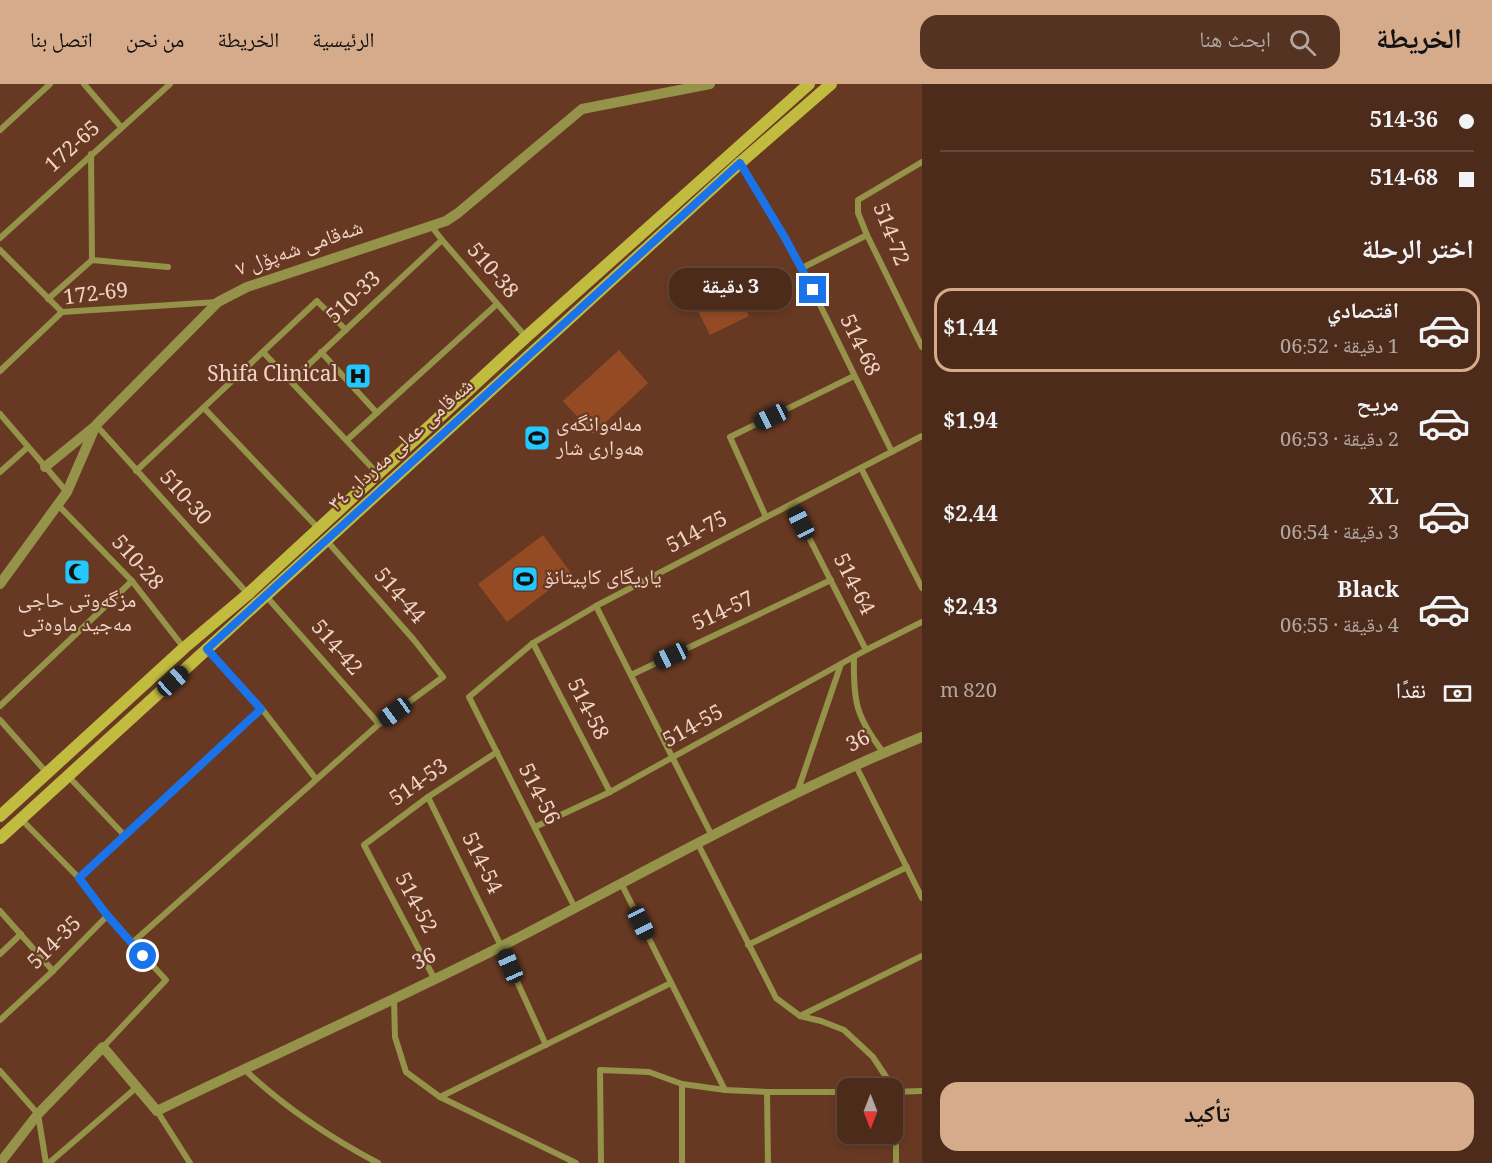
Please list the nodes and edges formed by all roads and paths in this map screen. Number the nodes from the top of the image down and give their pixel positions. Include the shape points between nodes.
1 (50, 84) edge
2 (84, 84) edge
3 (170, 84) edge
4 (710, 84) edge
5 (809, 84) edge
6 (831, 84) edge
7 (121, 127) junction
8 (0, 130) edge
9 (91, 154) junction
10 (922, 162) edge
11 (740, 163) junction
12 (432, 227) junction
13 (867, 235) junction
14 (0, 238) edge
15 (442, 240) junction
16 (0, 250) edge
17 (92, 260) junction
18 (168, 267) dead end
19 (802, 268) junction
20 (48, 299) junction
21 (218, 302) junction
22 (497, 304) junction
23 (62, 312) junction
24 (346, 330) junction
25 (526, 337) junction
26 (922, 347) edge
27 (263, 352) junction
28 (321, 352) junction
29 (0, 370) edge
30 (854, 376) junction
31 (291, 381) junction
32 (204, 408) junction
33 (377, 413) junction
34 (0, 414) edge
35 (96, 425) junction
36 (922, 436) edge
37 (347, 441) junction
38 (28, 447) junction
39 (892, 452) junction
40 (45, 467) junction
41 (861, 468) junction
42 (136, 471) junction
43 (0, 472) edge
44 (378, 474) junction
45 (67, 492) junction
46 (792, 504) junction
47 (58, 505) junction
48 (766, 517) junction
49 (319, 529) junction
50 (327, 541) junction
51 (831, 580) junction
52 (132, 581) junction
53 (0, 584) edge
54 (922, 588) edge
55 (248, 594) junction
56 (266, 596) junction
57 (596, 606) junction
58 (922, 622) edge
59 (533, 643) junction
60 (184, 648) junction
61 (207, 649) junction
62 (866, 650) junction
63 (854, 657) junction
64 (841, 664) junction
65 (631, 675) junction
66 (469, 697) joint
67 (0, 706) edge
68 (261, 709) junction
69 (0, 720) edge
70 (379, 724) junction
71 (922, 736) edge
72 (497, 752) junction
73 (883, 752) junction
74 (673, 759) junction
75 (856, 766) junction
76 (47, 773) junction
77 (68, 776) junction
78 (316, 779) junction
79 (610, 792) junction
80 (796, 794) junction
81 (428, 797) junction
82 (0, 816) edge
83 (21, 819) junction
84 (535, 827) junction
85 (125, 836) junction
86 (711, 836) junction
87 (0, 838) edge
88 (697, 842) junction
89 (364, 844) joint
90 (907, 867) junction
91 (79, 878) junction
92 (621, 882) junction
93 (922, 898) edge
94 (575, 908) junction
95 (0, 911) edge
96 (107, 915) junction
97 (21, 934) junction
98 (132, 943) junction
99 (748, 945) junction
100 (501, 946) junction
101 (0, 954) edge
102 (922, 956) edge
103 (53, 971) junction
104 (434, 978) junction
105 (671, 983) junction
106 (394, 998) junction
107 (800, 1016) junction
108 (0, 1020) edge
109 (546, 1045) junction
110 (103, 1047) junction
111 (243, 1069) junction
112 (0, 1071) edge
113 (886, 1078) edge
114 (682, 1084) junction
115 (136, 1087) junction
116 (725, 1090) junction
117 (922, 1091) edge
118 (767, 1092) junction
119 (837, 1092) edge
120 (903, 1092) edge
121 (440, 1097) junction
122 (157, 1111) junction
123 (38, 1114) junction
124 (895, 1144) edge
125 (0, 1163) edge
126 (48, 1163) edge
127 (190, 1163) edge
128 (378, 1163) edge
129 (576, 1163) edge
130 (601, 1163) edge
131 (682, 1163) edge
132 (768, 1163) edge
133 (896, 1163) edge

1 - 8 street
2 - 7 street
3 - 7 street, 172-65
4 - 12 street, شەقامی شەپۆل ٧ via 582,109 458,213
5 - 25 main road, شەقامی عەلی مەردان ٣٤
6 - 11 main road, شەقامی عەلی مەردان ٣٤
7 - 9 street, 172-65
9 - 14 street, 172-65
9 - 17 street
10 - 13 street, 514-72 via 858,200 858,213
11 - 19 street, 514-68
11 - 50 main road, شەقامی عەلی مەردان ٣٤
12 - 15 street, 510-38
12 - 21 street, شەقامی شەپۆل ٧ via 247,287
13 - 19 street
13 - 26 street, 514-72
15 - 22 street, 510-38
15 - 24 street, 510-33
16 - 20 street
17 - 18 street
17 - 20 street
19 - 30 street, 514-68
20 - 23 street
21 - 23 street, 172-69
21 - 35 street, شەقامی شەپۆل ٧
22 - 25 street, 510-38
22 - 33 street
23 - 29 street, 172-69
24 - 27 street via 317,301
24 - 28 street, 510-33
25 - 44 main road, شەقامی عەلی مەردان ٣٤
27 - 31 street
27 - 32 street
28 - 31 street, 510-33
28 - 33 street
30 - 39 street, 514-68
30 - 48 street via 730,437
31 - 37 street
32 - 42 street
32 - 49 street
33 - 37 street
34 - 38 street
35 - 40 street
35 - 42 street, 510-30
35 - 45 street, شەقامی شەپۆل ٧
36 - 39 street, 514-75
37 - 44 street
38 - 40 street
38 - 43 street
39 - 41 street, 514-75
40 - 45 street
41 - 46 street, 514-75
41 - 54 street
42 - 55 street, 510-30
44 - 49 main road, شەقامی عەلی مەردان ٣٤
45 - 47 street, شەقامی شەپۆل ٧
46 - 48 street, 514-75
46 - 51 street, 514-64
47 - 52 street, 510-28
47 - 53 street, شەقامی شەپۆل ٧
48 - 57 street, 514-75
49 - 55 main road, شەقامی عەلی مەردان ٣٤
50 - 56 main road, شەقامی عەلی مەردان ٣٤
50 - 70 street, 514-44 via 443,677
51 - 62 street, 514-64
51 - 65 street, 514-57
52 - 60 street, 510-28
52 - 67 street
55 - 60 main road, شەقامی عەلی مەردان ٣٤
56 - 61 main road, شەقامی عەلی مەردان ٣٤
56 - 70 street, 514-42
57 - 59 street, 514-75
57 - 65 street
58 - 62 street, 514-55
59 - 66 street, 514-75
59 - 79 street, 514-58
60 - 76 main road, شەقامی عەلی مەردان ٣٤
61 - 68 street
61 - 77 main road, شەقامی عەلی مەردان ٣٤
62 - 63 street, 514-55
63 - 64 street, 514-55
63 - 73 street via 853,690 860,713
64 - 74 street, 514-55
64 - 80 street
65 - 74 street
66 - 72 street, 514-56
68 - 78 street
68 - 85 street
69 - 76 street
70 - 78 street
71 - 73 street, 36
72 - 81 street, 514-53
72 - 84 street, 514-56
73 - 75 street, 36
74 - 79 street, 514-55
74 - 86 street
75 - 80 street, 36
75 - 90 street
76 - 82 main road, شەقامی عەلی مەردان ٣٤
77 - 83 main road, شەقامی عەلی مەردان ٣٤
77 - 85 street
78 - 98 street
79 - 84 street, 514-55
80 - 86 street, 36
81 - 89 street, 514-53
81 - 100 street, 514-54
83 - 87 main road, شەقامی عەلی مەردان ٣٤
83 - 91 street
84 - 94 street, 514-56
85 - 91 street
86 - 88 street, 36
88 - 92 street, 36
88 - 99 street
89 - 104 street, 514-52
90 - 93 street
90 - 99 street
91 - 96 street
92 - 94 street, 36
92 - 105 street
94 - 100 street, 36
95 - 97 street
96 - 98 street
96 - 103 street, 514-35
97 - 101 street
97 - 103 street
98 - 110 street via 166,980
99 - 107 street via 776,998
100 - 104 street, 36
100 - 109 street, 514-54
102 - 107 street
103 - 108 street, 514-35
104 - 106 street, 36
105 - 109 street
105 - 116 street
106 - 111 street, 36
106 - 121 street via 395,1037 406,1072
107 - 113 street via 844,1030 873,1057
109 - 121 street
110 - 115 street
110 - 123 street
111 - 122 street, 36
111 - 128 street via 282,1103
112 - 123 street
114 - 116 street
114 - 130 street via 649,1072 600,1070
114 - 131 street
115 - 122 street
115 - 126 street
116 - 118 street
117 - 120 street
118 - 119 street
118 - 132 street
121 - 129 street
122 - 127 street
123 - 125 street
123 - 126 street
124 - 133 street

